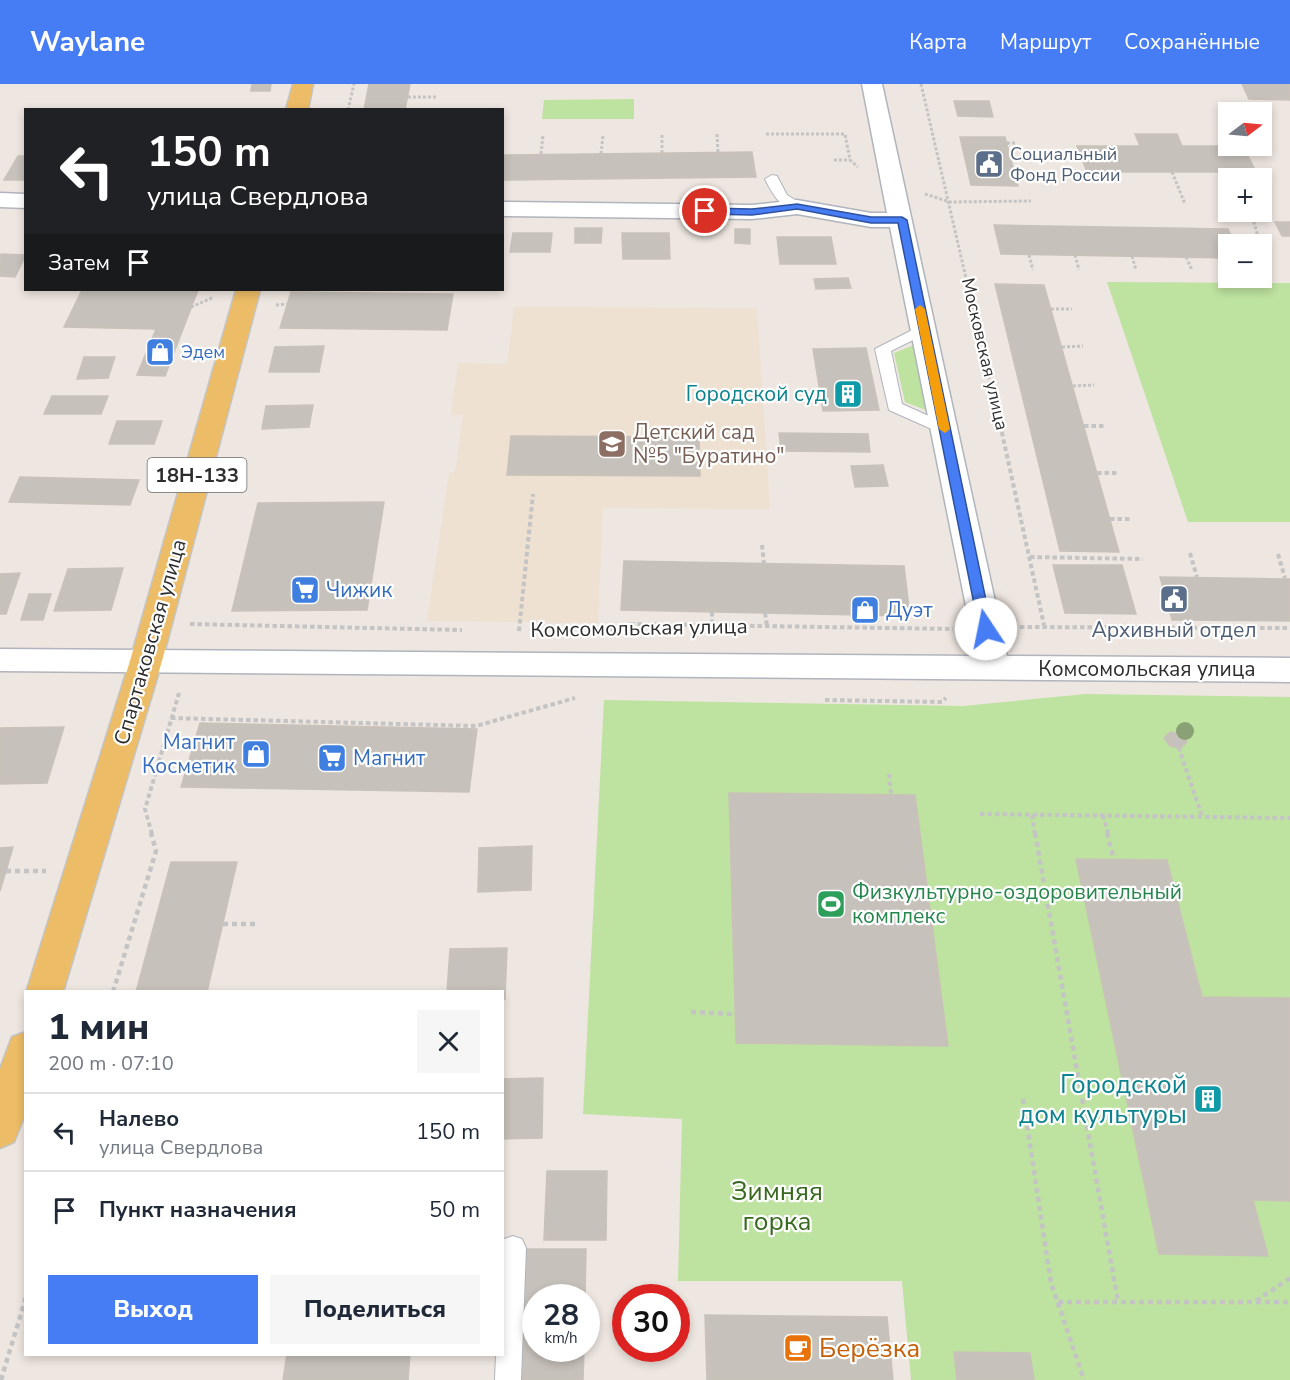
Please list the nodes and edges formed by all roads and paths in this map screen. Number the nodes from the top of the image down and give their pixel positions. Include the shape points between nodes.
1 (303, 84) edge
2 (354, 84) edge
3 (872, 84) edge
4 (921, 84) edge
5 (408, 97) dead end
6 (436, 97) dead end
7 (297, 108) edge
8 (348, 108) edge
9 (717, 134) dead end
10 (543, 135) dead end
11 (603, 135) dead end
12 (662, 135) dead end
13 (1007, 143) dead end
14 (1015, 143) dead end
15 (718, 152) dead end
16 (662, 153) dead end
17 (542, 154) dead end
18 (601, 154) dead end
19 (834, 160) dead end
20 (850, 160) dead end
21 (1172, 172) dead end
22 (772, 179) dead end
23 (0, 200) edge
24 (24, 201) edge
25 (1185, 204) dead end
26 (797, 207) junction
27 (504, 209) edge
28 (902, 220) junction
29 (1029, 255) dead end
30 (1075, 255) dead end
31 (1132, 256) dead end
32 (1186, 257) dead end
33 (1033, 270) dead end
34 (1079, 270) dead end
35 (1136, 270) dead end
36 (1192, 270) dead end
37 (248, 291) edge
38 (1051, 309) dead end
39 (1072, 309) dead end
40 (924, 329) junction
41 (1083, 346) dead end
42 (1062, 347) dead end
43 (1094, 385) dead end
44 (1073, 386) dead end
45 (1084, 426) dead end
46 (1105, 426) dead end
47 (945, 430) junction
48 (1097, 473) dead end
49 (1119, 473) dead end
50 (533, 494) dead end
51 (1110, 519) dead end
52 (1132, 519) dead end
53 (762, 545) dead end
54 (1190, 553) dead end
55 (1278, 554) dead end
56 (1030, 557) junction
57 (1143, 559) dead end
58 (764, 564) dead end
59 (1197, 577) dead end
60 (1285, 578) dead end
61 (712, 612) dead end
62 (765, 613) dead end
63 (157, 623) junction
64 (712, 625) junction
65 (1044, 625) junction
66 (767, 626) junction
67 (1290, 628) edge
68 (986, 629) junction
69 (464, 630) dead end
70 (508, 631) dead end
71 (519, 631) junction
72 (531, 631) dead end
73 (590, 632) dead end
74 (0, 660) edge
75 (146, 661) junction
76 (994, 668) junction
77 (1290, 670) edge
78 (171, 718) dead end
79 (424, 725) dead end
80 (1176, 740) dead end
81 (889, 774) dead end
82 (891, 795) dead end
83 (980, 814) dead end
84 (1032, 815) junction
85 (1103, 815) junction
86 (1202, 816) junction
87 (1290, 818) edge
88 (1114, 860) dead end
89 (223, 924) dead end
90 (258, 924) dead end
91 (45, 990) edge
92 (691, 1012) dead end
93 (735, 1014) dead end
94 (24, 1055) edge
95 (1023, 1100) dead end
96 (0, 1130) edge
97 (513, 1248) dead end
98 (1290, 1278) edge
99 (1058, 1302) junction
100 (1118, 1302) junction
101 (1254, 1302) junction
102 (1290, 1302) edge
103 (24, 1305) edge
104 (1, 1380) edge
105 (508, 1380) edge
106 (1084, 1380) edge

1 - 7 main road
2 - 8 path
3 - 28 street
4 - 56 path, Московская улица
5 - 6 path
9 - 15 path
10 - 17 path
11 - 18 path
12 - 16 path
13 - 14 path
19 - 20 path
21 - 25 path
22 - 26 lane via 781,197
23 - 24 street
26 - 27 street via 752,212
26 - 28 street via 871,220
28 - 40 street
29 - 33 path
30 - 34 path
31 - 35 path
32 - 36 path
37 - 63 main road, Спартаковская улица / 18Н-133
38 - 39 path
40 - 47 street
40 - 47 lane via 883,349 895,407
41 - 42 path
43 - 44 path
45 - 46 path
47 - 68 street
48 - 49 path
50 - 71 path
51 - 52 path
53 - 58 path
54 - 59 path
55 - 60 path
56 - 57 path
56 - 65 path, Московская улица
61 - 64 path
62 - 66 path
63 - 69 path
63 - 75 main road, Спартаковская улица / 18Н-133
64 - 66 path, Комсомольская улица
64 - 73 path, Комсомольская улица via 631,624
65 - 67 path, Комсомольская улица
65 - 68 path, Комсомольская улица
66 - 68 path, Комсомольская улица
68 - 76 street
70 - 71 path, Комсомольская улица
71 - 72 path, Комсомольская улица
74 - 75 street, Комсомольская улица
75 - 76 street, Комсомольская улица
75 - 91 main road, Спартаковская улица / 18Н-133
76 - 77 street, Комсомольская улица
78 - 79 path
80 - 86 path
81 - 82 path
83 - 84 path
84 - 85 path
84 - 100 path
85 - 86 path
85 - 88 path
86 - 87 path
89 - 90 path
92 - 93 path
94 - 96 main road
95 - 99 path via 1051,1283
97 - 105 lane
98 - 101 path
99 - 100 path
99 - 106 path
100 - 101 path
101 - 102 path
103 - 104 path

